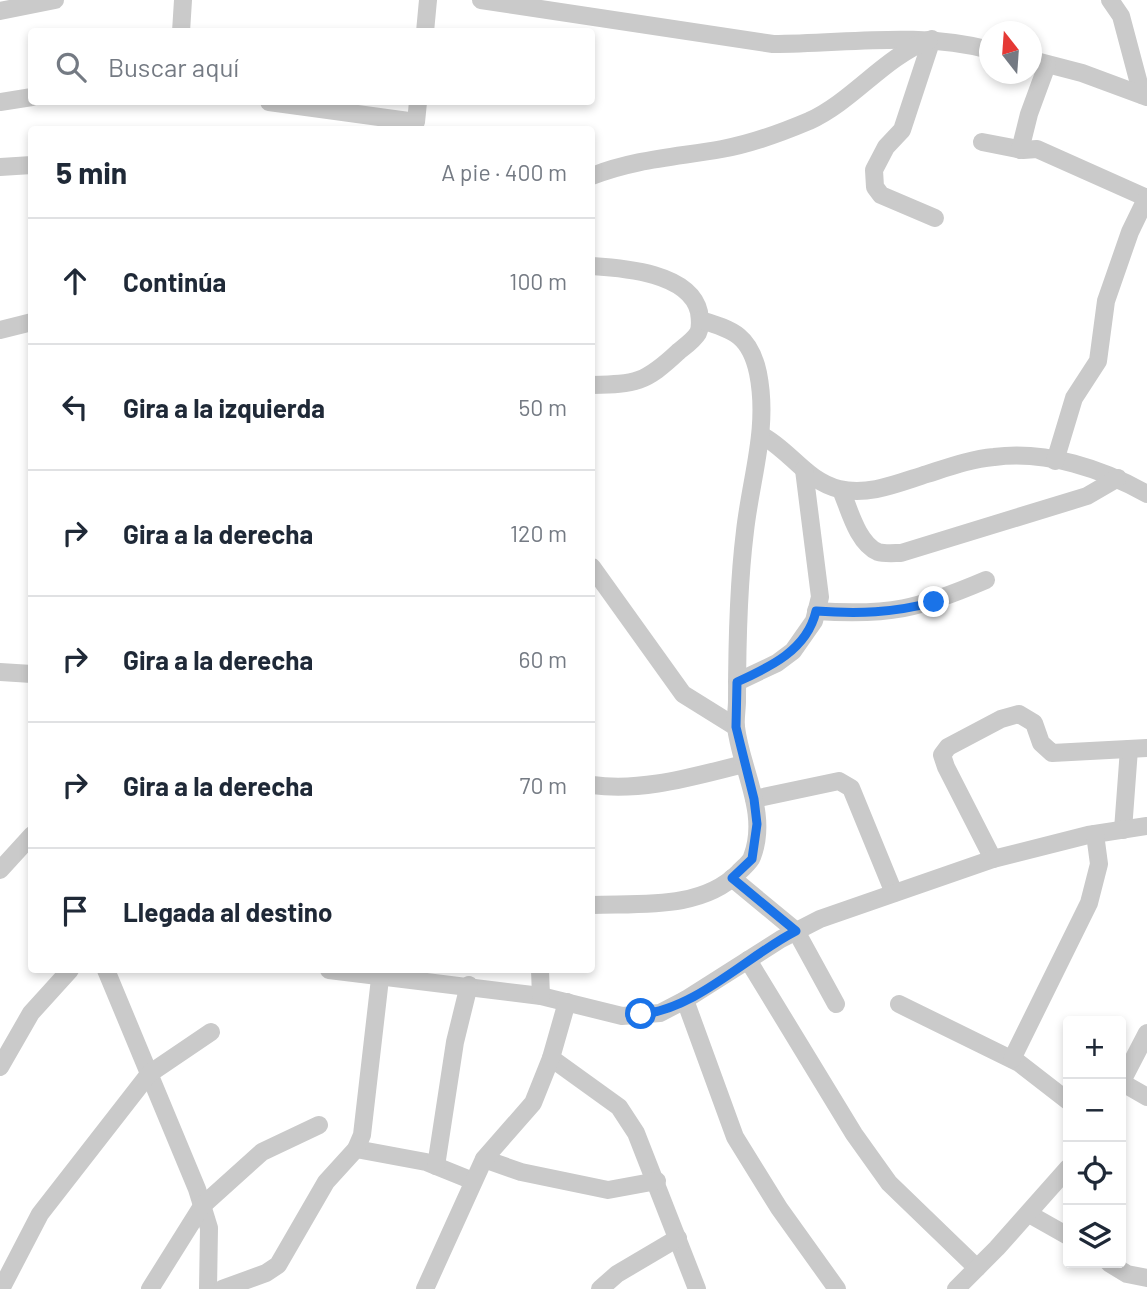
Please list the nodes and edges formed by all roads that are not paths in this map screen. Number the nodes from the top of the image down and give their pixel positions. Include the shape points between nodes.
1 (55, 0) edge
2 (183, 0) edge
3 (428, 0) edge
4 (481, 0) edge
5 (1110, 0) edge
6 (541, 4) edge
7 (0, 11) edge
8 (181, 28) edge
9 (425, 28) edge
10 (932, 39) junction
11 (979, 48) edge
12 (1042, 63) edge
13 (1035, 84) edge
14 (1144, 96) edge
15 (28, 98) edge
16 (0, 102) edge
17 (291, 105) edge
18 (418, 105) edge
19 (982, 142) dead end
20 (1020, 150) junction
21 (28, 165) edge
22 (0, 167) edge
23 (595, 175) edge
24 (1147, 197) edge
25 (935, 218) dead end
26 (595, 266) edge
27 (701, 320) junction
28 (28, 323) edge
29 (0, 330) edge
30 (595, 385) edge
31 (761, 435) junction
32 (1055, 461) junction
33 (804, 470) junction
34 (1118, 478) junction
35 (841, 489) junction
36 (1147, 494) edge
37 (595, 571) edge
38 (986, 580) dead end
39 (816, 611) junction
40 (0, 672) edge
41 (28, 674) edge
42 (737, 682) junction
43 (736, 727) junction
44 (1138, 749) edge
45 (744, 764) junction
46 (595, 785) edge
47 (754, 799) junction
48 (1147, 826) edge
49 (1123, 830) junction
50 (1095, 834) junction
51 (28, 839) edge
52 (993, 859) junction
53 (0, 870) edge
54 (732, 878) junction
55 (894, 893) junction
56 (595, 905) edge
57 (796, 931) junction
58 (748, 960) junction
59 (67, 973) edge
60 (107, 973) edge
61 (380, 973) edge
62 (540, 973) edge
63 (468, 985) junction
64 (541, 996) junction
65 (685, 1000) junction
66 (567, 1002) junction
67 (836, 1004) dead end
68 (899, 1004) dead end
69 (211, 1032) dead end
70 (1146, 1036) edge
71 (551, 1058) junction
72 (1012, 1059) junction
73 (0, 1067) edge
74 (149, 1074) junction
75 (1123, 1079) edge
76 (1126, 1085) edge
77 (1063, 1097) edge
78 (1147, 1097) edge
79 (319, 1125) dead end
80 (356, 1149) junction
81 (484, 1159) junction
82 (436, 1166) junction
83 (1063, 1174) edge
84 (473, 1181) junction
85 (657, 1181) junction
86 (202, 1206) junction
87 (1029, 1214) junction
88 (1063, 1233) edge
89 (678, 1238) junction
90 (977, 1268) junction
91 (1117, 1268) edge
92 (1145, 1282) edge
93 (1, 1289) edge
94 (150, 1289) edge
95 (208, 1289) edge
96 (222, 1289) edge
97 (425, 1289) edge
98 (600, 1289) edge
99 (697, 1289) edge
100 (837, 1289) edge
101 (956, 1289) edge

1 - 7 street
2 - 8 street
3 - 9 street
4 - 6 street
5 - 14 street via 1121,16
6 - 10 street via 773,44
10 - 11 street
10 - 23 street via 912,46 810,120 724,149 660,156
10 - 25 street via 905,123 874,170 875,187 881,195
12 - 14 street
13 - 20 street
15 - 16 street
17 - 18 street via 416,122
19 - 20 street
20 - 24 street via 1037,149
21 - 22 street
24 - 32 street via 1106,301 1098,361 1074,398
26 - 27 street via 668,281 690,294
27 - 30 street via 698,334 653,376 627,384
27 - 31 street via 733,329 746,343 757,372
28 - 29 street
31 - 33 street via 777,443
31 - 42 street via 745,530
32 - 34 street
32 - 35 street via 995,456 870,491
33 - 35 street via 816,482
33 - 39 street via 820,597
34 - 35 street via 1087,496 901,553 879,552 867,543
34 - 36 street
37 - 43 street via 683,694
38 - 39 street via 934,602 894,612
39 - 42 street via 793,651
40 - 41 street
42 - 43 street
43 - 45 street
44 - 49 street
44 - 52 street via 1052,753 1041,743 1034,723 1019,714 948,747 942,755 946,767
45 - 46 street via 666,783
45 - 47 street
47 - 54 street via 757,824 752,859
47 - 55 street via 839,781 850,788
48 - 49 street
49 - 50 street
50 - 52 street
50 - 72 street via 1099,864 1089,903
51 - 53 street
52 - 55 street
54 - 56 street via 708,892 675,902
54 - 57 street
55 - 57 street
57 - 58 street
57 - 67 street
58 - 65 street
58 - 90 street via 889,1183
59 - 73 street via 31,1013
60 - 74 street
61 - 63 street
61 - 80 street via 362,1135
62 - 64 street
63 - 64 street
63 - 82 street
64 - 66 street
65 - 66 street via 660,1013 622,1016
65 - 100 street via 735,1137
66 - 71 street
68 - 72 street
69 - 74 street
70 - 75 street
71 - 81 street via 533,1103
71 - 85 street via 619,1107
72 - 77 street
74 - 86 street
74 - 93 street via 40,1214
76 - 78 street
79 - 86 street via 262,1152
80 - 82 street
80 - 96 street via 326,1182 278,1265
81 - 84 street
81 - 85 street via 521,1172 608,1190
82 - 84 street
83 - 87 street
84 - 97 street
85 - 89 street
86 - 94 street
86 - 95 street via 209,1228
87 - 88 street
87 - 90 street
89 - 98 street
89 - 99 street
90 - 101 street
91 - 92 street

